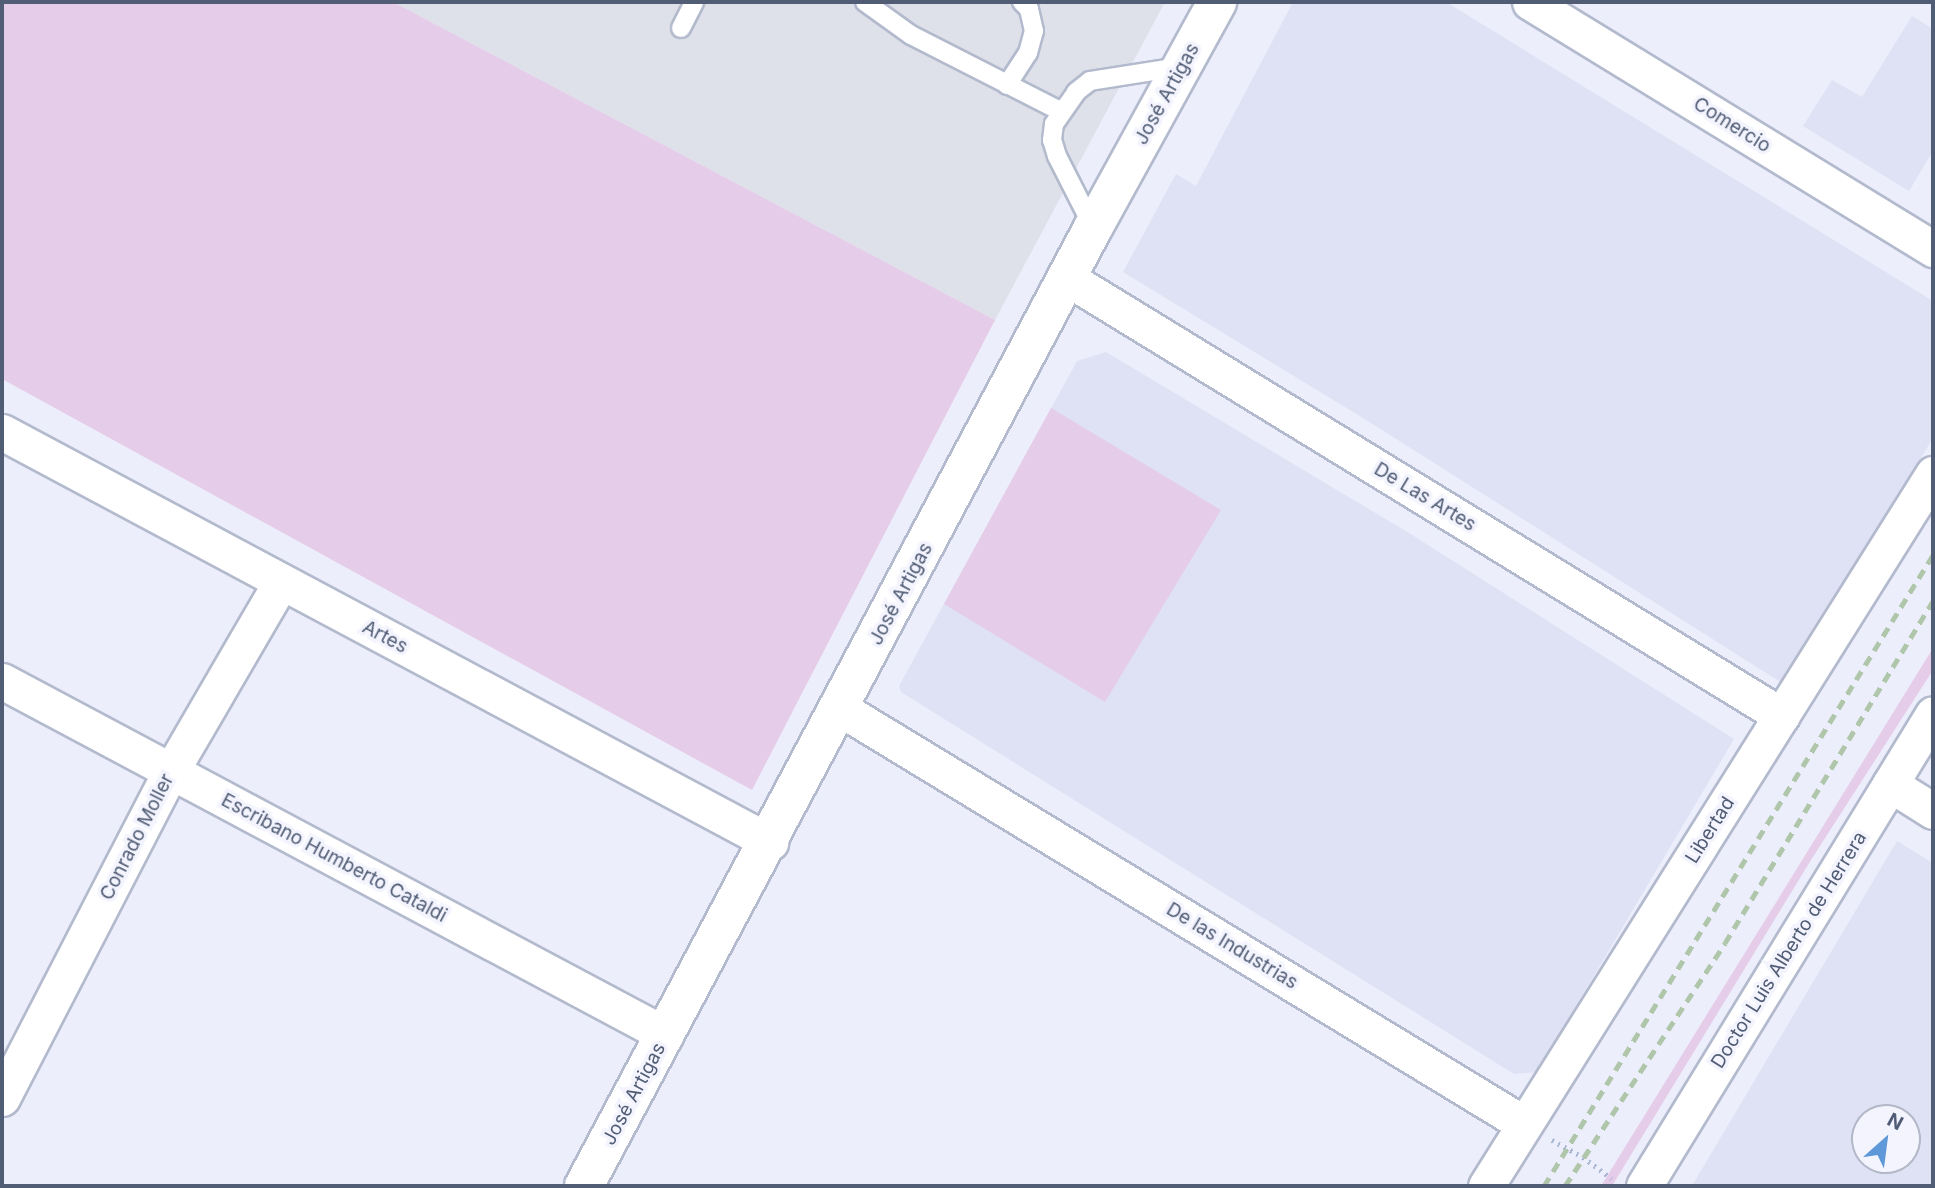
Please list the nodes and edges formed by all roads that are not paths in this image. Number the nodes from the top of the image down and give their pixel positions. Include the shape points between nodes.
1 (694, 2) edge
2 (865, 2) edge
3 (1022, 2) edge
4 (1217, 2) edge
5 (1530, 2) edge
6 (681, 28) dead end
7 (1182, 66) junction
8 (1007, 85) junction
9 (1062, 112) junction
10 (1093, 228) junction
11 (1933, 249) edge
12 (1067, 278) junction
13 (2, 432) edge
14 (1933, 474) edge
15 (281, 582) junction
16 (2, 681) edge
17 (841, 709) junction
18 (1933, 714) edge
19 (1782, 716) junction
20 (171, 771) junction
21 (1890, 784) junction
22 (1933, 811) edge
23 (770, 842) junction
24 (666, 1035) junction
25 (2, 1098) edge
26 (1524, 1124) junction
27 (584, 1186) edge
28 (1486, 1186) edge
29 (1644, 1186) edge

1 - 6 lane
2 - 8 lane via 911,34
3 - 8 lane via 1029,9 1034,31 1028,53
4 - 7 street, José Artigas
5 - 11 street, Comercio
7 - 9 lane via 1090,81
7 - 10 street, José Artigas
8 - 9 lane
9 - 10 lane via 1052,140
10 - 12 street, José Artigas
12 - 17 street, José Artigas
12 - 19 street, De Las Artes
13 - 15 street, Artes
14 - 19 street, Libertad
15 - 20 street, Conrado Moller
15 - 23 street, Artes
16 - 20 street, Escribano Humberto Cataldi
17 - 23 street, José Artigas
17 - 26 street, De las Industrias
18 - 21 street, Doctor Luis Alberto de Herrera
19 - 26 street, Libertad
20 - 24 street, Escribano Humberto Cataldi
20 - 25 street, Conrado Moller
21 - 22 street
21 - 29 street, Doctor Luis Alberto de Herrera
23 - 24 street, José Artigas
24 - 27 street, José Artigas
26 - 28 street, Libertad

